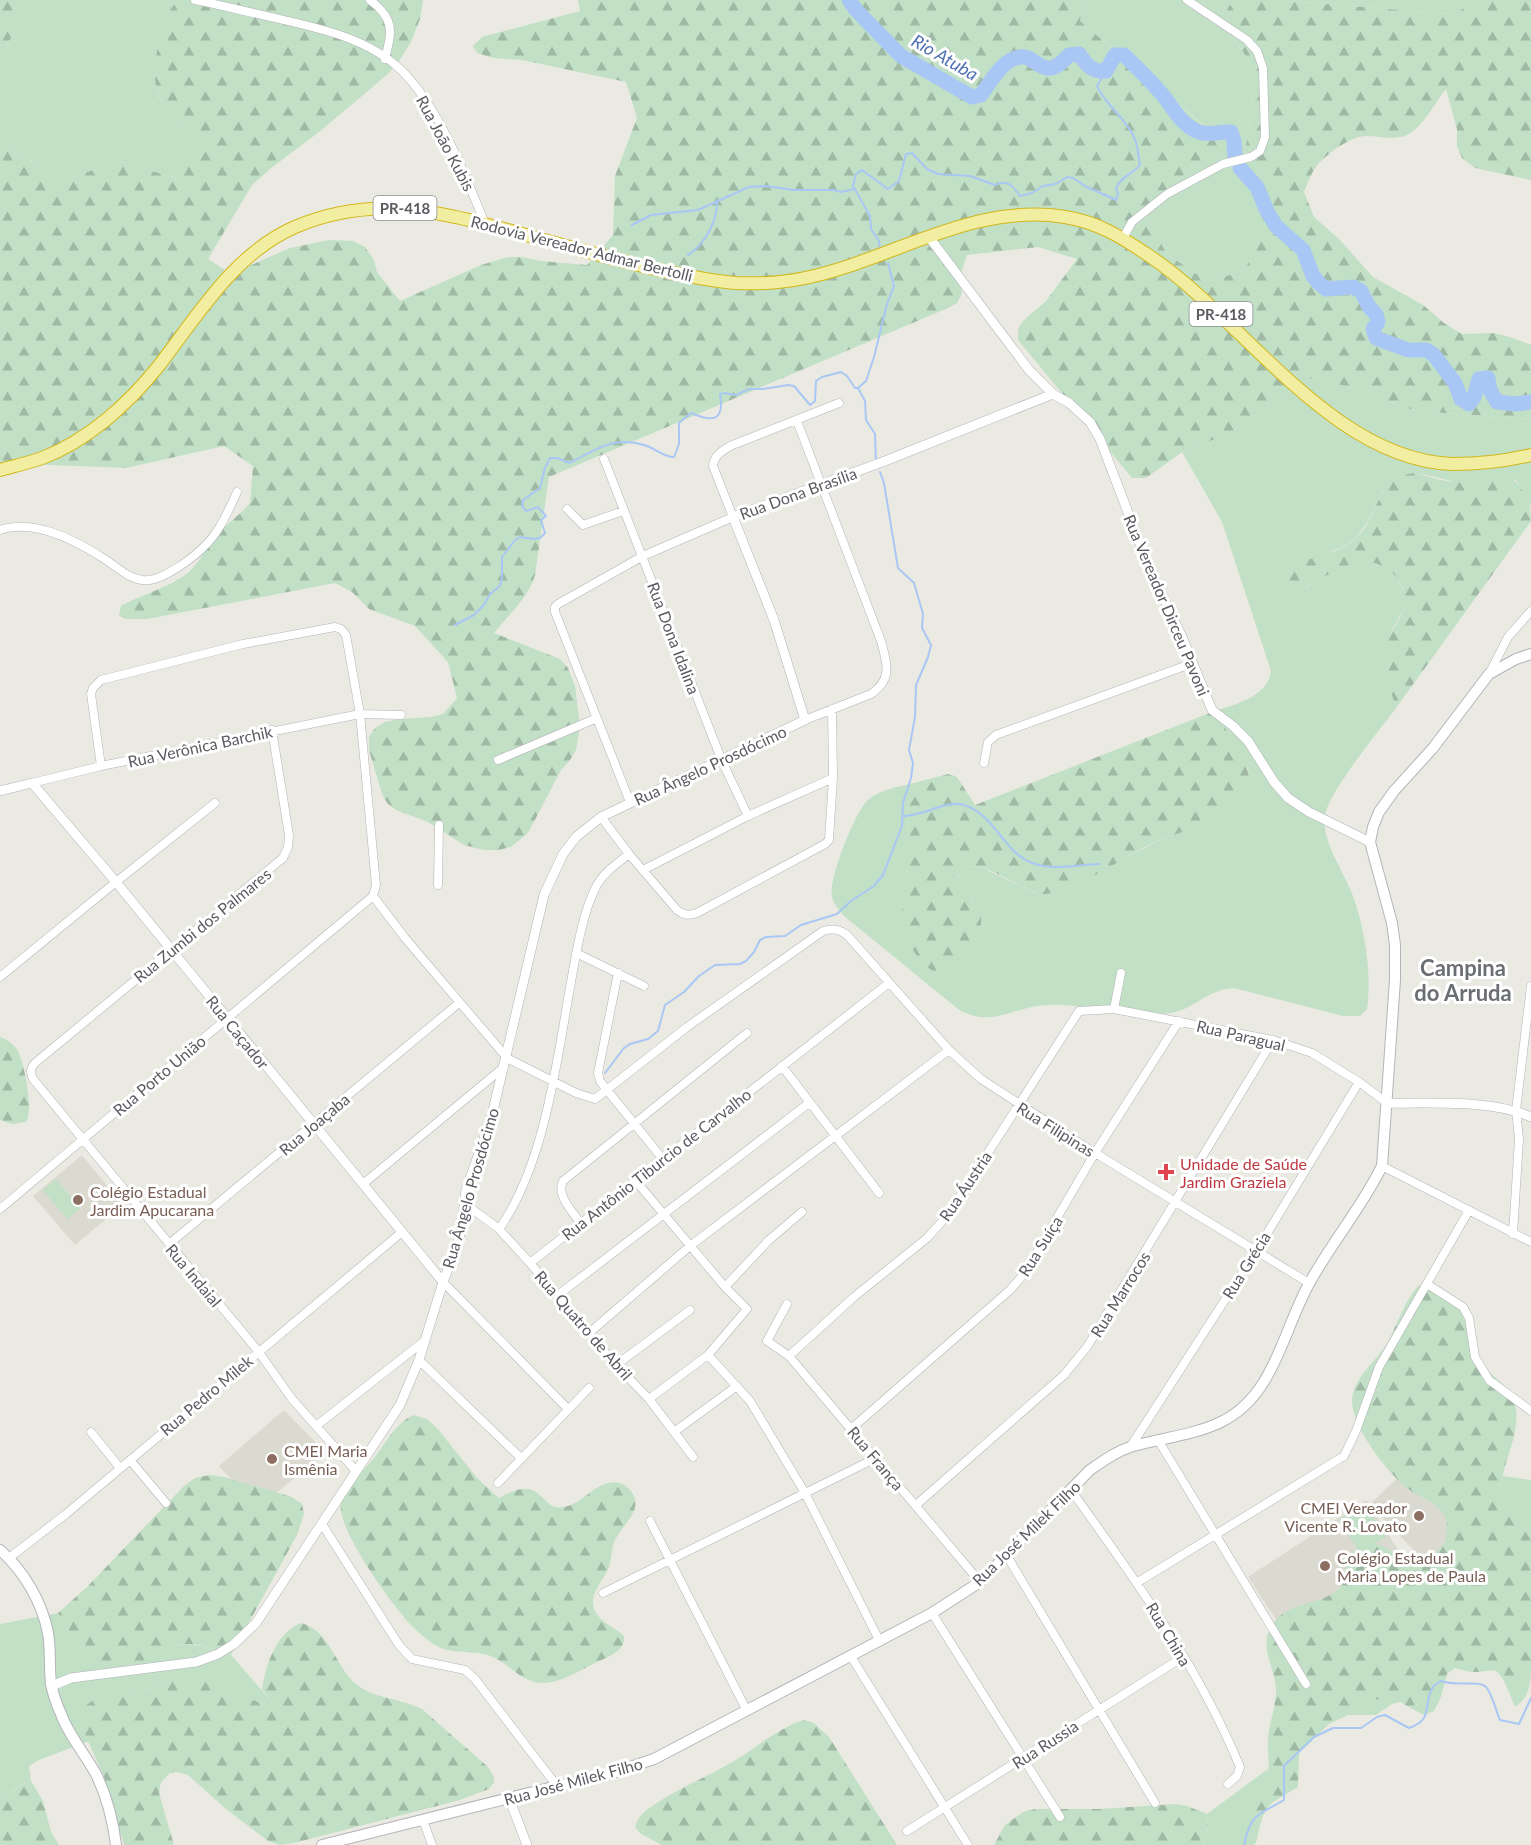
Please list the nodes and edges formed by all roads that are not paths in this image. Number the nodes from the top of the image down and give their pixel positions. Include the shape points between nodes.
1 (195, 0) edge
2 (370, 0) edge
3 (1187, 0) edge
4 (385, 59) junction
5 (485, 224) junction
6 (929, 237) junction
7 (1123, 238) junction
8 (1053, 394) junction
9 (839, 403) dead end
10 (797, 421) junction
11 (1531, 455) edge
12 (603, 459) dead end
13 (0, 470) edge
14 (820, 484) junction
15 (237, 492) dead end
16 (567, 509) dead end
17 (623, 511) junction
18 (733, 517) junction
19 (0, 530) edge
20 (643, 556) junction
21 (1531, 611) edge
22 (1531, 654) edge
23 (1193, 663) junction
24 (1489, 674) junction
25 (832, 708) junction
26 (360, 714) junction
27 (401, 715) dead end
28 (597, 718) junction
29 (805, 720) junction
30 (272, 730) junction
31 (498, 760) dead end
32 (722, 761) junction
33 (984, 763) dead end
34 (101, 766) junction
35 (833, 778) junction
36 (32, 783) junction
37 (0, 791) edge
38 (630, 802) junction
39 (215, 803) dead end
40 (748, 816) junction
41 (601, 817) junction
42 (439, 825) dead end
43 (1370, 842) junction
44 (629, 854) junction
45 (643, 870) junction
46 (116, 882) junction
47 (438, 885) dead end
48 (373, 896) junction
49 (171, 949) junction
50 (576, 954) junction
51 (618, 972) junction
52 (1121, 974) dead end
53 (0, 977) edge
54 (889, 983) junction
55 (644, 986) dead end
56 (1531, 986) edge
57 (459, 1003) junction
58 (1114, 1009) junction
59 (1079, 1011) joint
60 (226, 1018) junction
61 (1179, 1021) junction
62 (747, 1033) dead end
63 (1273, 1040) junction
64 (949, 1050) junction
65 (505, 1063) junction
66 (782, 1066) junction
67 (33, 1079) joint
68 (553, 1081) junction
69 (1359, 1082) junction
70 (607, 1090) junction
71 (809, 1103) junction
72 (1387, 1103) junction
73 (1019, 1105) junction
74 (1516, 1110) junction
75 (1531, 1117) edge
76 (636, 1124) junction
77 (313, 1125) junction
78 (835, 1137) junction
79 (83, 1140) junction
80 (1095, 1153) junction
81 (662, 1158) junction
82 (1383, 1166) junction
83 (634, 1180) junction
84 (363, 1184) junction
85 (879, 1193) dead end
86 (1176, 1202) junction
87 (464, 1203) junction
88 (0, 1209) edge
89 (802, 1212) dead end
90 (1468, 1212) junction
91 (664, 1215) junction
92 (580, 1223) junction
93 (499, 1229) junction
94 (402, 1232) junction
95 (1513, 1234) junction
96 (1531, 1242) edge
97 (169, 1244) junction
98 (690, 1246) junction
99 (1257, 1250) junction
100 (530, 1263) junction
101 (442, 1282) junction
102 (1309, 1283) junction
103 (1427, 1284) junction
104 (725, 1287) junction
105 (558, 1295) junction
106 (787, 1304) dead end
107 (690, 1310) dead end
108 (589, 1333) junction
109 (423, 1342) junction
110 (258, 1351) junction
111 (708, 1355) junction
112 (789, 1356) junction
113 (418, 1360) junction
114 (616, 1365) junction
115 (737, 1386) junction
116 (589, 1388) dead end
117 (649, 1399) junction
118 (568, 1409) junction
119 (1531, 1411) edge
120 (316, 1426) junction
121 (851, 1429) junction
122 (91, 1432) dead end
123 (674, 1432) junction
124 (1158, 1440) junction
125 (1131, 1446) junction
126 (693, 1457) dead end
127 (521, 1458) junction
128 (876, 1458) junction
129 (130, 1460) junction
130 (120, 1468) junction
131 (356, 1470) junction
132 (498, 1483) dead end
133 (1071, 1490) junction
134 (805, 1493) junction
135 (166, 1503) dead end
136 (916, 1505) junction
137 (650, 1521) dead end
138 (322, 1524) junction
139 (1216, 1535) junction
140 (4, 1554) edge
141 (1007, 1556) junction
142 (670, 1559) junction
143 (980, 1582) junction
144 (1138, 1582) junction
145 (603, 1593) dead end
146 (932, 1613) junction
147 (879, 1640) junction
148 (850, 1655) junction
149 (1183, 1657) junction
150 (1306, 1684) dead end
151 (52, 1686) junction
152 (746, 1709) junction
153 (1100, 1709) junction
154 (1023, 1759) junction
155 (1228, 1784) dead end
156 (557, 1786) junction
157 (509, 1798) junction
158 (1155, 1803) dead end
159 (944, 1809) junction
160 (1060, 1817) dead end
161 (423, 1820) junction
162 (907, 1832) dead end
163 (116, 1845) edge
164 (322, 1845) edge
165 (432, 1845) edge
166 (527, 1845) edge
167 (968, 1845) edge

1 - 4 street, Rua João Kubis via 314,27 347,38
2 - 4 street via 390,21
3 - 7 street via 1257,51 1263,68 1265,137 1260,151 1251,157 1223,164 1167,194 1132,222
4 - 5 street, Rua João Kubis via 421,92
5 - 6 highway, Rodovia Vereador Admar Bertolli / PR-418 via 633,264 732,283 807,278
5 - 13 highway, Rodovia Vereador Admar Bertolli / PR-418 via 438,212 399,208 351,210 291,228 235,269 154,371 114,413 79,439 45,457
6 - 7 highway, Rodovia Vereador Admar Bertolli / PR-418 via 975,221 1043,215 1086,222
6 - 8 street, Rua Vereador Dirceu Pavoni via 1029,370
7 - 11 highway, Rodovia Vereador Admar Bertolli / PR-418 via 1173,272 1293,385 1328,413 1375,442 1410,456 1450,464 1500,462
8 - 14 street, Rua Dona Brasília
8 - 23 street, Rua Vereador Dirceu Pavoni via 1090,422 1100,439 1148,566
9 - 10 street
10 - 14 street
10 - 18 street via 718,454 713,466
12 - 17 street, Rua Dona Idalina
14 - 18 street, Rua Dona Brasília
14 - 25 street, Rua Ângelo Prosdócimo via 881,641 887,672 880,688 871,694
15 - 19 street via 223,523 198,554 155,579 130,576 55,533 32,526
16 - 17 street via 583,525
17 - 20 street, Rua Dona Idalina
18 - 20 street, Rua Dona Brasília
18 - 29 street via 774,620
20 - 28 street, Rua Dona Brasília via 555,607
20 - 32 street, Rua Dona Idalina
21 - 24 street via 1508,638
22 - 24 main road
23 - 33 street via 996,735 988,742
23 - 43 street, Rua Vereador Dirceu Pavoni via 1212,710 1248,741 1288,798
24 - 43 main road via 1378,812
25 - 29 street, Rua Ângelo Prosdócimo
25 - 35 street
26 - 27 street, Rua Verônica Barchik
26 - 30 street, Rua Verônica Barchik
26 - 34 street via 346,635 341,629 334,627 243,644 101,680 91,694
26 - 48 street via 376,885
28 - 31 street
28 - 38 street
29 - 32 street, Rua Ângelo Prosdócimo
30 - 34 street, Rua Verônica Barchik
30 - 49 street, Rua Zumbi dos Palmares via 289,835 283,858
32 - 38 street, Rua Ângelo Prosdócimo
32 - 40 street, Rua Dona Idalina
34 - 36 street, Rua Verônica Barchik
35 - 40 street
35 - 45 street via 831,834 825,844 697,913 682,914
36 - 37 street, Rua Verônica Barchik
36 - 46 street, Rua Caçador
38 - 41 street, Rua Ângelo Prosdócimo
39 - 46 street
40 - 45 street
41 - 44 street
41 - 65 street, Rua Ângelo Prosdócimo via 576,837 563,854 544,895
42 - 47 street
43 - 72 main road via 1395,945
44 - 45 street
44 - 50 street via 598,883
46 - 49 street, Rua Caçador
46 - 53 street
48 - 57 street
48 - 60 street, Rua Porto União
49 - 60 street, Rua Caçador
49 - 67 street, Rua Zumbi dos Palmares via 35,1063 31,1068
50 - 51 street
50 - 68 street
51 - 55 street
51 - 70 street via 598,1073
52 - 58 street
54 - 64 street, Rua Filipinas
54 - 66 street, Rua Antônio Tiburcio de Carvalho
54 - 70 street, Rua Filipinas via 847,935 840,930 824,931 687,1027
56 - 74 street
57 - 65 street
57 - 77 street, Rua Joaçaba
58 - 59 street, Rua Paragual
58 - 61 street, Rua Paragual
59 - 73 street, Rua Áustria
60 - 77 street, Rua Caçador
60 - 79 street, Rua Porto União
61 - 63 street, Rua Paragual
61 - 80 street, Rua Suíça
62 - 76 street
63 - 69 street, Rua Paragual via 1312,1053
63 - 86 street, Rua Marrocos
64 - 73 street, Rua Filipinas via 981,1079
64 - 78 street
65 - 68 street
65 - 84 street
65 - 87 street, Rua Ângelo Prosdócimo
66 - 71 street
66 - 81 street, Rua Antônio Tiburcio de Carvalho
67 - 79 street, Rua Indaial
68 - 70 street via 595,1099
68 - 93 street via 535,1151 512,1209
69 - 72 street, Rua Paragual
69 - 99 street, Rua Grécia
70 - 76 street
71 - 78 street
71 - 91 street
72 - 74 street
72 - 82 main road, Rua José Milek Filho
73 - 80 street, Rua Filipinas
73 - 112 street, Rua Áustria via 948,1215 927,1238
74 - 75 street
74 - 95 street via 1519,1139
76 - 81 street
76 - 92 street via 563,1181 561,1194
77 - 84 street, Rua Caçador
77 - 97 street, Rua Joaçaba
78 - 85 street
78 - 98 street
79 - 88 street, Rua Porto União
79 - 97 street, Rua Indaial
80 - 86 street, Rua Filipinas
80 - 121 street, Rua Suíça via 1024,1274 1010,1290
81 - 83 street, Rua Antônio Tiburcio de Carvalho
82 - 90 street
82 - 102 main road, Rua José Milek Filho
83 - 91 street
83 - 92 street, Rua Antônio Tiburcio de Carvalho
84 - 94 street, Rua Caçador
86 - 99 street, Rua Filipinas
86 - 136 street, Rua Marrocos via 1087,1347 1064,1375
87 - 93 street, Rua Quatro de Abril
87 - 101 street, Rua Ângelo Prosdócimo via 458,1243
89 - 104 street
90 - 95 street
90 - 103 street
91 - 98 street
91 - 105 street
92 - 100 street, Rua Antônio Tiburcio de Carvalho
93 - 100 street, Rua Quatro de Abril
94 - 101 street, Rua Caçador
94 - 110 street, Rua Pedro Milek
95 - 96 street
97 - 110 street, Rua Indaial
98 - 104 street
98 - 108 street
99 - 102 street, Rua Filipinas
99 - 125 street, Rua Grécia
100 - 105 street, Rua Quatro de Abril
101 - 109 street, Rua Ângelo Prosdócimo
101 - 118 street
102 - 124 main road, Rua José Milek Filho via 1272,1366 1246,1404 1222,1422
103 - 119 street via 1463,1307 1469,1318 1474,1357 1489,1380
103 - 139 street via 1379,1367 1344,1456
104 - 111 street via 747,1309
105 - 108 street, Rua Quatro de Abril
106 - 112 street, Rua França via 767,1341
107 - 114 street
108 - 114 street, Rua Quatro de Abril
109 - 113 street, Rua Ângelo Prosdócimo
109 - 120 street
110 - 120 street, Rua Indaial
110 - 129 street, Rua Pedro Milek
111 - 115 street
111 - 117 street
112 - 121 street, Rua França
113 - 127 street
113 - 131 street, Rua Ângelo Prosdócimo via 400,1405
114 - 117 street, Rua Quatro de Abril
115 - 123 street
115 - 134 street
116 - 118 street
117 - 123 street, Rua Quatro de Abril
118 - 127 street
120 - 131 street, Rua Indaial
121 - 128 street, Rua França
122 - 130 street
123 - 126 street, Rua Quatro de Abril
124 - 125 main road, Rua José Milek Filho
124 - 139 street
125 - 133 main road, Rua José Milek Filho via 1090,1470
127 - 132 street
128 - 134 street
128 - 136 street, Rua França
129 - 130 street, Rua Pedro Milek
129 - 135 street
130 - 140 street, Rua Pedro Milek
131 - 138 street, Rua Ângelo Prosdócimo
133 - 141 main road, Rua José Milek Filho
133 - 144 street, Rua China
134 - 142 street
134 - 147 street
136 - 143 street, Rua França
137 - 142 street
138 - 151 street, Rua Ângelo Prosdócimo via 256,1623 218,1654 196,1662 71,1678
138 - 156 street via 399,1645 412,1659 465,1670
139 - 144 street
139 - 150 street
140 - 151 main road via 34,1592 42,1609
141 - 143 main road, Rua José Milek Filho
141 - 153 street
142 - 145 street
142 - 152 street
143 - 146 main road, Rua José Milek Filho
144 - 149 street, Rua China
146 - 147 main road, Rua José Milek Filho
146 - 154 street
147 - 148 main road, Rua José Milek Filho
148 - 152 main road, Rua José Milek Filho
148 - 159 street
149 - 153 street, Rua Russia
149 - 155 street, Rua China via 1226,1733 1240,1767 1238,1776
151 - 163 main road via 62,1717 105,1794
152 - 156 main road, Rua José Milek Filho via 654,1759
153 - 154 street, Rua Russia
153 - 158 street
154 - 159 street, Rua Russia
154 - 160 street
156 - 157 main road, Rua José Milek Filho
157 - 161 main road, Rua José Milek Filho
157 - 166 street
159 - 162 street, Rua Russia
159 - 167 street
161 - 164 main road, Rua José Milek Filho
161 - 165 street

